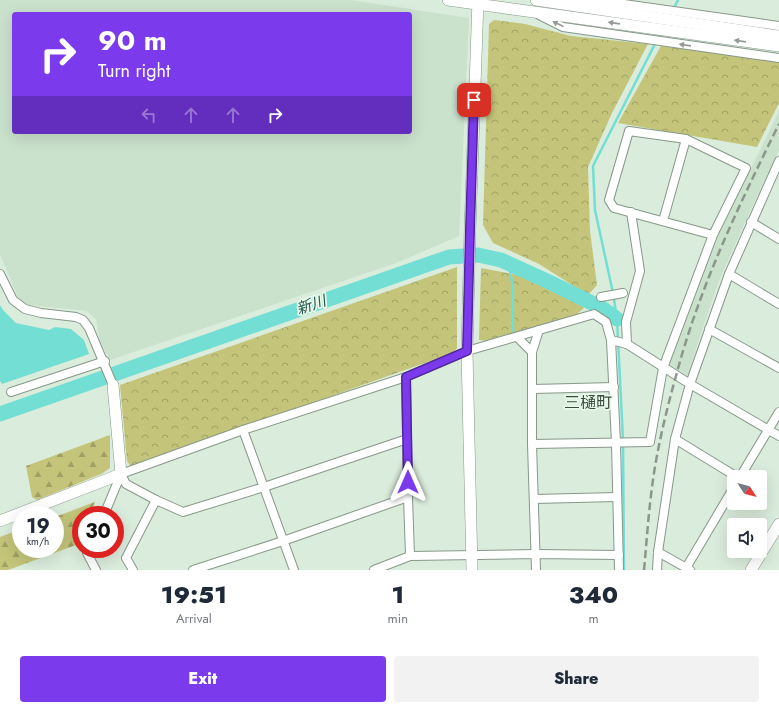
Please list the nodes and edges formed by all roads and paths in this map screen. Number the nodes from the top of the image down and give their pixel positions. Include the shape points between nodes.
1 (448, 0) edge
2 (538, 0) edge
3 (478, 2) edge
4 (532, 12) junction
5 (664, 14) junction
6 (779, 26) edge
7 (779, 36) edge
8 (779, 46) edge
9 (779, 58) edge
10 (686, 139) junction
11 (779, 161) edge
12 (777, 172) edge
13 (631, 212) junction
14 (663, 221) junction
15 (751, 222) junction
16 (713, 235) junction
17 (779, 239) edge
18 (0, 274) edge
19 (729, 274) junction
20 (623, 293) dead end
21 (601, 297) dead end
22 (779, 304) edge
23 (709, 329) junction
24 (540, 330) junction
25 (517, 336) junction
26 (619, 342) junction
27 (467, 351) junction
28 (532, 352) junction
29 (104, 361) junction
30 (663, 368) junction
31 (779, 368) edge
32 (406, 377) junction
33 (690, 384) junction
34 (114, 385) joint
35 (614, 387) junction
36 (533, 389) junction
37 (11, 392) dead end
38 (779, 412) edge
39 (243, 430) junction
40 (768, 430) junction
41 (779, 436) edge
42 (407, 439) junction
43 (675, 439) junction
44 (617, 443) junction
45 (532, 444) junction
46 (727, 470) edge
47 (743, 470) edge
48 (121, 474) junction
49 (264, 487) junction
50 (408, 497) junction
51 (617, 497) junction
52 (534, 498) junction
53 (727, 499) edge
54 (156, 500) junction
55 (108, 506) edge
56 (0, 521) edge
57 (779, 524) edge
58 (283, 541) junction
59 (658, 552) junction
60 (472, 554) junction
61 (536, 554) junction
62 (619, 555) junction
63 (410, 556) junction
64 (90, 558) edge
65 (688, 569) edge
66 (96, 570) edge
67 (133, 570) edge
68 (193, 570) edge
69 (294, 570) edge
70 (374, 570) edge
71 (472, 570) edge
72 (536, 570) edge
73 (619, 570) edge
74 (657, 570) edge
75 (751, 570) edge

1 - 3 street
2 - 5 street
3 - 4 street
3 - 27 street
8 -> 4 street
9 -> 4 street via 563,27
5 - 6 street via 678,12
5 - 7 street
10 - 13 street via 629,131 609,200 614,208
10 - 14 street
10 - 16 street via 746,168
11 - 12 street
12 - 15 street
13 - 14 street
13 - 26 street via 640,271
14 - 16 street
15 - 17 street
15 - 19 street
16 - 30 street
18 - 29 street via 13,300 25,309 83,320
19 - 22 street
19 - 23 street
20 - 21 street
23 - 31 street
23 - 33 street
24 - 25 street
24 - 26 street via 594,314 606,322
24 - 28 street
25 - 27 street
25 - 28 street
26 - 30 street
26 - 35 street
27 - 32 street
27 - 60 street
28 - 36 street
29 - 34 street
29 - 37 street
30 - 33 street
30 - 44 street via 650,442
32 - 39 street
32 - 42 street
33 - 40 street
33 - 43 street
34 - 48 street
35 - 36 street
35 - 44 street
36 - 45 street
38 - 40 street
39 - 48 street
39 - 49 street
40 - 41 street
40 - 47 street
42 - 49 street
42 - 50 street
43 - 46 street
43 - 59 street
44 - 45 street
44 - 51 street
45 - 52 street
48 - 54 street via 126,484
48 - 55 street
48 - 56 street
49 - 54 street via 183,512
49 - 58 street
50 - 58 street
50 - 63 street
51 - 52 street
51 - 62 street
52 - 61 street
53 - 65 street
54 - 67 street via 126,558
57 - 75 street
58 - 68 street
58 - 69 street
59 - 65 street
59 - 74 street
60 - 61 street
60 - 63 street
60 - 71 street
61 - 62 street
61 - 72 street
62 - 73 street
63 - 70 street
64 - 66 street

